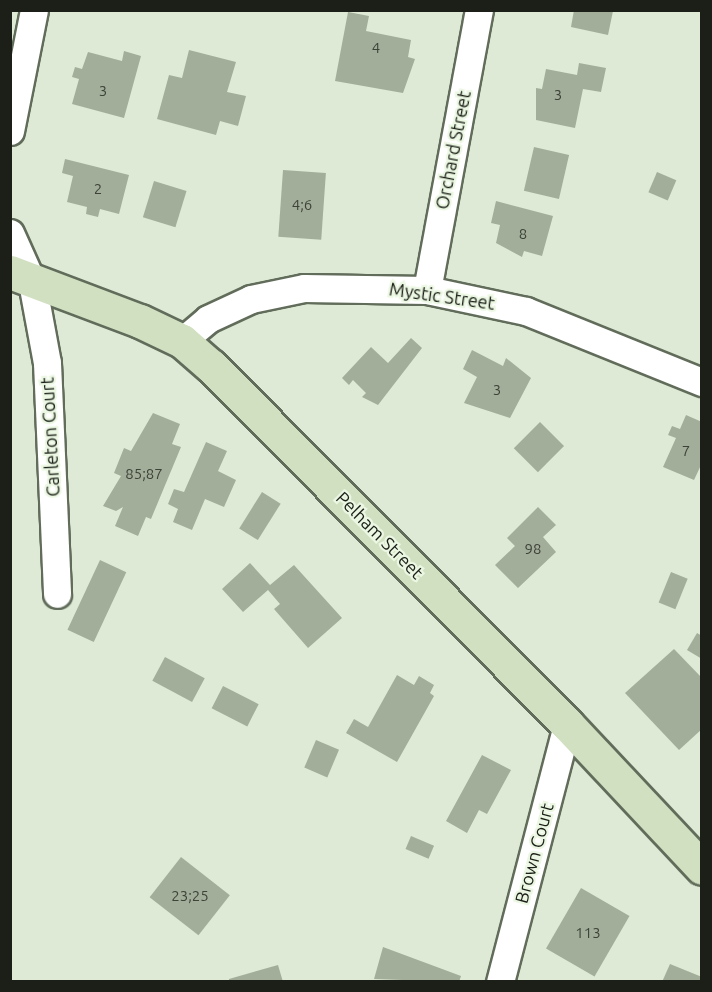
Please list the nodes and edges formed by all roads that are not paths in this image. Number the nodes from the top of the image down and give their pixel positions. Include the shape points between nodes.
1 (34, 10) edge
2 (479, 10) edge
3 (10, 131) edge
4 (10, 233) edge
5 (21, 277) edge
6 (427, 290) junction
7 (182, 341) junction
8 (702, 382) edge
9 (57, 594) dead end
10 (567, 724) junction
11 (702, 868) edge
12 (500, 981) edge

1 - 3 street
2 - 6 street, Orchard Street
4 - 5 street, Carleton Court
5 - 7 main road, Pelham Street
5 - 9 street, Carleton Court via 46,363
6 - 7 street, Mystic Street via 315,288 262,297 208,319
6 - 8 street, Mystic Street via 526,311
7 - 10 main road, Pelham Street
10 - 11 main road, Pelham Street
10 - 12 street, Brown Court

